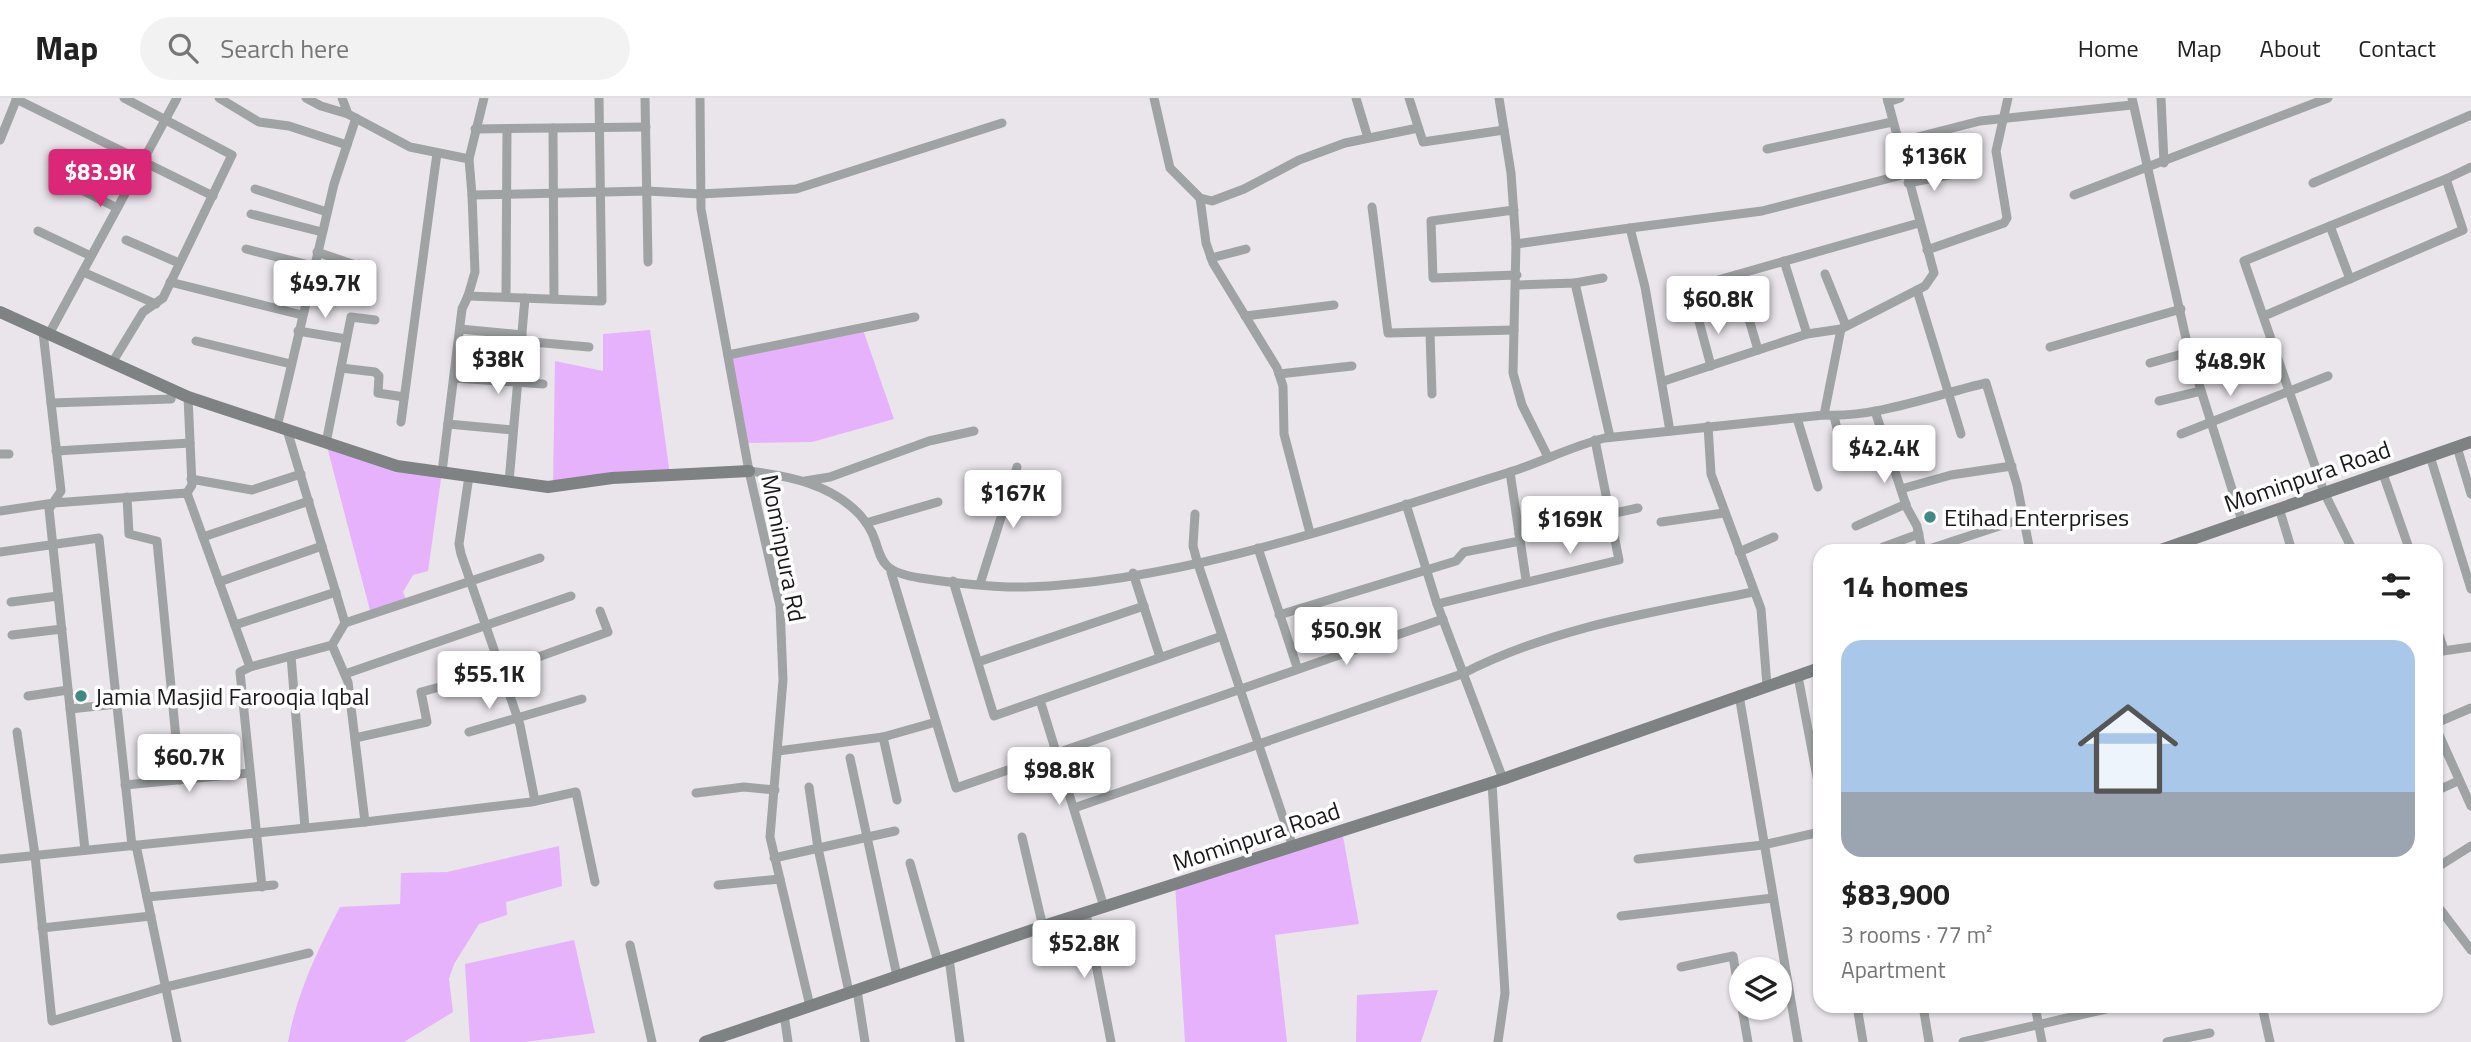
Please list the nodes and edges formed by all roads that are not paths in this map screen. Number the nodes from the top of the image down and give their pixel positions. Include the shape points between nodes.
1 (16, 98) edge
2 (124, 98) edge
3 (177, 98) edge
4 (219, 98) edge
5 (306, 98) edge
6 (342, 98) edge
7 (484, 98) edge
8 (599, 98) edge
9 (646, 98) edge
10 (700, 98) edge
11 (1154, 98) edge
12 (1356, 98) edge
13 (1409, 98) edge
14 (1499, 98) edge
15 (1900, 98) edge
16 (2008, 98) edge
17 (2161, 98) edge
18 (2328, 98) edge
19 (1887, 100) edge
20 (2132, 102) edge
21 (2471, 115) edge
22 (352, 116) junction
23 (2004, 119) junction
24 (164, 121) junction
25 (1892, 122) junction
26 (1002, 123) dead end
27 (646, 127) junction
28 (554, 128) junction
29 (599, 128) junction
30 (1418, 128) junction
31 (475, 129) junction
32 (507, 129) junction
33 (1504, 130) junction
34 (1368, 138) junction
35 (0, 140) edge
36 (1898, 142) junction
37 (347, 145) junction
38 (1767, 149) dead end
39 (437, 153) junction
40 (469, 159) junction
41 (141, 163) junction
42 (2164, 163) junction
43 (2471, 167) edge
44 (2146, 168) junction
45 (1955, 174) dead end
46 (1907, 178) junction
47 (2446, 179) junction
48 (68, 183) dead end
49 (2313, 183) dead end
50 (255, 189) dead end
51 (648, 191) junction
52 (601, 192) junction
53 (554, 193) junction
54 (507, 194) junction
55 (700, 194) junction
56 (472, 195) junction
57 (2074, 195) dead end
58 (213, 196) junction
59 (1200, 198) junction
60 (1372, 207) dead end
61 (117, 208) junction
62 (1514, 210) junction
63 (327, 212) junction
64 (251, 214) dead end
65 (1919, 223) junction
66 (2330, 226) junction
67 (1630, 228) junction
68 (38, 231) dead end
69 (322, 232) junction
70 (126, 240) dead end
71 (1517, 244) junction
72 (246, 249) dead end
73 (1245, 249) dead end
74 (1927, 250) junction
75 (317, 252) junction
76 (91, 256) junction
77 (1211, 258) junction
78 (648, 261) dead end
79 (1784, 261) junction
80 (179, 263) junction
81 (313, 266) junction
82 (367, 269) dead end
83 (83, 272) junction
84 (1825, 274) dead end
85 (1736, 275) junction
86 (1603, 278) dead end
87 (2350, 279) junction
88 (1517, 280) junction
89 (1718, 280) dead end
90 (170, 282) junction
91 (1575, 283) junction
92 (1917, 290) junction
93 (468, 296) junction
94 (506, 297) junction
95 (525, 298) junction
96 (554, 299) junction
97 (156, 304) junction
98 (1334, 306) dead end
99 (2181, 309) junction
100 (0, 312) edge
101 (1697, 314) dead end
102 (302, 315) junction
103 (1245, 316) junction
104 (2264, 316) junction
105 (915, 317) dead end
106 (375, 320) dead end
107 (1844, 327) junction
108 (460, 329) junction
109 (1514, 330) junction
110 (298, 331) junction
111 (46, 333) junction
112 (1430, 333) junction
113 (1807, 334) junction
114 (522, 338) junction
115 (346, 339) junction
116 (196, 341) dead end
117 (2050, 346) dead end
118 (589, 347) dead end
119 (1758, 350) junction
120 (2189, 352) junction
121 (728, 355) junction
122 (112, 363) junction
123 (2150, 363) dead end
124 (291, 364) junction
125 (1352, 366) dead end
126 (1711, 366) junction
127 (341, 368) junction
128 (1279, 374) junction
129 (2328, 376) dead end
130 (455, 378) junction
131 (1664, 381) junction
132 (518, 382) junction
133 (543, 384) dead end
134 (173, 390) junction
135 (1949, 391) junction
136 (2201, 391) junction
137 (2290, 391) junction
138 (1432, 394) dead end
139 (188, 397) junction
140 (404, 397) junction
141 (2159, 401) dead end
142 (51, 403) junction
143 (1875, 411) junction
144 (1829, 415) junction
145 (1797, 418) junction
146 (401, 422) dead end
147 (2211, 422) junction
148 (449, 424) junction
149 (1708, 426) junction
150 (282, 428) junction
151 (513, 430) junction
152 (974, 431) dead end
153 (1670, 431) junction
154 (2181, 433) dead end
155 (1961, 434) dead end
156 (1610, 438) junction
157 (1595, 440) junction
158 (2471, 442) edge
159 (190, 443) junction
160 (326, 443) junction
161 (2456, 447) junction
162 (56, 451) junction
163 (1843, 454) dead end
164 (2430, 456) junction
165 (1548, 457) junction
166 (2012, 466) junction
167 (1017, 467) dead end
168 (749, 471) junction
169 (2382, 471) junction
170 (442, 472) junction
171 (1510, 472) junction
172 (300, 474) junction
173 (469, 476) junction
174 (191, 479) junction
175 (803, 481) junction
176 (509, 482) junction
177 (1818, 487) dead end
178 (1901, 489) junction
179 (2324, 492) junction
180 (187, 493) junction
181 (2471, 494) edge
182 (127, 497) junction
183 (309, 501) junction
184 (938, 502) dead end
185 (54, 503) junction
186 (1406, 504) junction
187 (1906, 504) junction
188 (1638, 508) dead end
189 (2279, 508) junction
190 (0, 511) edge
191 (1610, 513) junction
192 (1724, 513) junction
193 (1195, 514) dead end
194 (2024, 518) junction
195 (2242, 521) junction
196 (1661, 522) dead end
197 (866, 523) junction
198 (1856, 526) dead end
199 (1310, 533) junction
200 (1919, 534) junction
201 (203, 537) junction
202 (1774, 537) dead end
203 (1519, 538) junction
204 (53, 544) junction
205 (1891, 544) edge
206 (1921, 544) edge
207 (1944, 544) edge
208 (2029, 544) edge
209 (2180, 544) edge
210 (2290, 544) edge
211 (2350, 544) edge
212 (2408, 544) edge
213 (322, 546) junction
214 (1258, 548) junction
215 (0, 552) edge
216 (1739, 552) junction
217 (540, 558) dead end
218 (1197, 561) junction
219 (1426, 568) junction
220 (891, 572) junction
221 (1133, 573) junction
222 (1526, 580) junction
223 (953, 581) junction
224 (219, 582) junction
225 (469, 582) junction
226 (980, 584) junction
227 (2471, 589) edge
228 (336, 592) junction
229 (1753, 592) junction
230 (58, 596) junction
231 (571, 596) dead end
232 (11, 602) dead end
233 (1437, 604) junction
234 (1144, 606) junction
235 (600, 611) dead end
236 (1279, 615) junction
237 (1443, 619) junction
238 (345, 623) junction
239 (235, 625) junction
240 (484, 626) junction
241 (62, 629) junction
242 (12, 635) dead end
243 (1222, 636) junction
244 (332, 646) junction
245 (2471, 647) edge
246 (2443, 651) edge
247 (291, 656) junction
248 (1160, 657) junction
249 (978, 662) junction
250 (250, 667) junction
251 (1297, 667) junction
252 (499, 671) junction
253 (1813, 671) edge
254 (345, 674) junction
255 (1462, 674) junction
256 (1798, 676) junction
257 (1767, 686) junction
258 (1239, 687) junction
259 (68, 690) junction
260 (1739, 695) junction
261 (28, 696) dead end
262 (582, 699) dead end
263 (1040, 700) junction
264 (117, 704) junction
265 (2471, 708) edge
266 (70, 709) junction
267 (517, 718) junction
268 (936, 722) junction
269 (2443, 722) edge
270 (469, 732) dead end
271 (17, 733) dead end
272 (883, 737) junction
273 (355, 738) junction
274 (2443, 742) edge
275 (1258, 745) junction
276 (778, 751) junction
277 (1058, 752) junction
278 (1813, 756) edge
279 (850, 758) dead end
280 (250, 773) junction
281 (180, 780) junction
282 (2458, 780) junction
283 (1497, 781) junction
284 (125, 785) junction
285 (809, 787) dead end
286 (2443, 788) edge
287 (775, 790) junction
288 (696, 793) dead end
289 (897, 800) dead end
290 (536, 801) junction
291 (2471, 806) edge
292 (1074, 808) junction
293 (365, 822) junction
294 (305, 828) junction
295 (895, 831) dead end
296 (257, 833) junction
297 (1813, 834) edge
298 (866, 837) junction
299 (1022, 837) dead end
300 (1763, 845) junction
301 (134, 846) junction
302 (2471, 846) edge
303 (1293, 847) junction
304 (818, 848) junction
305 (85, 850) junction
306 (35, 856) junction
307 (774, 858) junction
308 (0, 859) edge
309 (1638, 859) dead end
310 (910, 863) dead end
311 (2443, 864) edge
312 (780, 879) junction
313 (595, 882) dead end
314 (718, 885) dead end
315 (274, 886) dead end
316 (262, 887) junction
317 (147, 897) junction
318 (1773, 898) junction
319 (1104, 907) junction
320 (1086, 913) junction
321 (2443, 913) edge
322 (151, 916) junction
323 (1621, 916) dead end
324 (1043, 926) junction
325 (42, 928) junction
326 (630, 945) dead end
327 (2471, 950) edge
328 (309, 953) dead end
329 (1733, 957) edge
330 (944, 960) junction
331 (1681, 967) dead end
332 (897, 976) junction
333 (166, 987) junction
334 (853, 991) junction
335 (810, 1006) junction
336 (1858, 1013) edge
337 (1924, 1013) edge
338 (2036, 1013) edge
339 (2090, 1013) edge
340 (2264, 1013) edge
341 (783, 1014) junction
342 (1744, 1020) edge
343 (2039, 1025) junction
344 (2210, 1033) dead end
345 (726, 1038) edge
346 (177, 1042) edge
347 (652, 1042) edge
348 (705, 1042) edge
349 (788, 1042) edge
350 (865, 1042) edge
351 (960, 1042) edge
352 (1111, 1042) edge
353 (1498, 1042) edge
354 (1748, 1042) edge
355 (1798, 1042) edge
356 (1863, 1042) edge
357 (1929, 1042) edge
358 (1963, 1042) edge
359 (2042, 1042) edge
360 (2167, 1042) edge
361 (2270, 1042) edge

1 - 35 street
1 - 41 street
2 - 24 street
3 - 24 street
4 - 37 street via 259,122 289,126
5 - 22 street
6 - 22 street
7 - 31 street
8 - 29 street
9 - 27 street
10 - 55 street, Mominpura Rd
11 - 59 street via 1170,167
12 - 34 street
13 - 30 street
14 - 33 street
15 - 19 street
16 - 23 street
17 - 42 street
18 - 42 street
19 - 25 street
20 - 23 street
20 - 44 street
21 - 49 street
22 - 37 street
22 - 39 street via 410,148
23 - 36 street
23 - 74 street via 1996,151 2007,219
24 - 41 street
24 - 58 street via 232,155
25 - 36 street
25 - 38 street
26 - 55 street via 796,188
27 - 29 street
27 - 51 street
28 - 29 street
28 - 32 street
28 - 53 street
29 - 52 street
30 - 33 street via 1423,142
30 - 34 street
31 - 32 street
31 - 40 street
32 - 54 street
33 - 62 street
34 - 59 street via 1299,160 1212,201
36 - 46 street
37 - 63 street
39 - 40 street
39 - 140 street
40 - 56 street
41 - 58 street
41 - 61 street
42 - 44 street
43 - 47 street
44 - 57 street
44 - 99 street
45 - 46 street
46 - 65 street
46 - 67 street via 1762,212
47 - 66 street
47 - 87 street via 2463,230
48 - 61 street
50 - 63 street
51 - 52 street
51 - 55 street
51 - 78 street
52 - 53 street
52 - 96 street via 602,301
53 - 54 street
53 - 96 street
54 - 56 street
54 - 94 street
55 - 121 street, Mominpura Rd
56 - 93 street via 475,272
58 - 80 street
59 - 77 street
60 - 112 street via 1385,330
61 - 76 street
62 - 71 street
62 - 88 street via 1431,221 1433,278
63 - 69 street
64 - 69 street
65 - 74 street
65 - 79 street
66 - 87 street
66 - 104 street via 2244,261
67 - 71 street
67 - 131 street
68 - 76 street
69 - 75 street
70 - 80 street
71 - 88 street
72 - 81 street
73 - 77 street
74 - 92 street via 1934,273
75 - 81 street
75 - 82 street
76 - 83 street
77 - 103 street
79 - 85 street
79 - 113 street
80 - 90 street
81 - 102 street
83 - 97 street
83 - 111 street
84 - 107 street
85 - 89 street
85 - 119 street
86 - 91 street
87 - 104 street
88 - 91 street
88 - 109 street
90 - 97 street
90 - 102 street
91 - 156 street
92 - 107 street
92 - 135 street
93 - 94 street
93 - 108 street
94 - 95 street
95 - 96 street
95 - 114 street
97 - 122 street via 142,312
98 - 103 street
99 - 117 street
99 - 120 street
100 - 111 main road
101 - 126 street
102 - 110 street
103 - 128 street
104 - 137 street
105 - 121 street
106 - 115 street via 351,317
107 - 113 street
107 - 144 street
108 - 114 street
108 - 130 street
109 - 112 street
109 - 165 street via 1516,388
110 - 115 street
110 - 124 street
111 - 122 main road
111 - 142 street
112 - 138 street
113 - 119 street
114 - 118 street
114 - 132 street
115 - 127 street
116 - 124 street
119 - 126 street
120 - 123 street
120 - 136 street
121 - 168 street, Mominpura Rd
122 - 134 main road
124 - 150 street
125 - 128 street
126 - 131 street
127 - 140 street via 375,372 379,393
127 - 160 street
128 - 199 street via 1284,433
129 - 137 street
130 - 132 street
130 - 148 street
131 - 153 street
132 - 133 street
132 - 151 street
134 - 139 main road
134 - 142 street via 171,399
135 - 143 street
135 - 155 street
135 - 166 street via 1986,383
136 - 141 street
136 - 147 street
137 - 147 street
137 - 179 street
139 - 150 main road
139 - 159 street
140 - 146 street
142 - 162 street
143 - 144 street
143 - 178 street
144 - 145 street
144 - 163 street
145 - 149 street
145 - 177 street
147 - 154 street
147 - 195 street
148 - 151 street
148 - 170 street
149 - 153 street
149 - 192 street via 1708,459
150 - 160 main road
150 - 172 street
151 - 176 street
152 - 175 street via 929,441 830,477
153 - 156 street
156 - 157 street
157 - 165 street
157 - 191 street
158 - 161 main road, Mominpura Road
159 - 162 street
159 - 174 street
160 - 170 main road via 397,466
161 - 164 main road, Mominpura Road
161 - 181 street
162 - 185 street via 61,491
164 - 169 main road, Mominpura Road
164 - 227 street
165 - 171 street
166 - 178 street via 1951,475
166 - 194 street
167 - 226 street
168 - 175 street
168 - 176 main road via 612,478 548,487
168 - 276 street, Mominpura Rd via 780,606 783,680
169 - 179 main road, Mominpura Road
169 - 212 street
170 - 173 main road
171 - 186 street
171 - 203 street
172 - 174 street via 252,490
172 - 183 street
173 - 176 main road
173 - 225 street via 459,544
174 - 180 street
175 - 197 street via 834,495
178 - 187 street
179 - 189 main road, Mominpura Road
179 - 211 street
180 - 182 street
180 - 201 street
182 - 185 street
182 - 281 street via 129,534 157,541
183 - 201 street
183 - 213 street
184 - 197 street
185 - 190 street
185 - 204 street via 49,509
186 - 199 street
186 - 219 street
187 - 198 street
187 - 200 street
188 - 191 street
189 - 195 main road, Mominpura Road
189 - 210 street
191 - 203 street
191 - 222 street via 1619,560
192 - 196 street
192 - 216 street
193 - 218 street
194 - 207 street
194 - 208 street
195 - 209 main road, Mominpura Road
197 - 220 street
199 - 214 street
200 - 205 street
200 - 206 street
201 - 224 street
202 - 216 street
203 - 219 street via 1464,552 1456,561
203 - 222 street
204 - 215 street
204 - 230 street
204 - 264 street via 99,538
213 - 224 street
213 - 228 street
214 - 218 street
214 - 236 street
216 - 229 street
217 - 225 street
218 - 221 street
218 - 243 street
219 - 233 street
219 - 236 street
220 - 223 street
220 - 268 street
221 - 226 street via 1071,584
221 - 234 street
222 - 233 street
223 - 226 street
223 - 249 street
224 - 239 street
225 - 238 street
225 - 240 street
228 - 238 street
228 - 239 street
229 - 255 street via 1602,622 1502,653
229 - 257 street via 1761,609
230 - 232 street
230 - 241 street
231 - 240 street
233 - 237 street
234 - 248 street
234 - 249 street
235 - 252 street via 608,632
236 - 251 street
237 - 251 street
237 - 255 street
238 - 244 street
239 - 250 street
240 - 252 street
240 - 254 street
241 - 242 street
241 - 259 street
243 - 248 street
243 - 258 street
244 - 247 street
244 - 254 street
245 - 246 street
247 - 250 street
247 - 294 street
248 - 263 street
249 - 263 street via 994,716
250 - 280 street via 240,672
251 - 258 street
252 - 267 street
252 - 273 street via 421,692 427,722
253 - 256 main road, Mominpura Road
254 - 273 street
255 - 275 street
255 - 283 street
256 - 257 main road, Mominpura Road
256 - 278 street
257 - 260 main road, Mominpura Road
258 - 275 street
258 - 277 street
259 - 261 street
259 - 266 street
260 - 283 main road, Mominpura Road
260 - 300 street
262 - 267 street
263 - 277 street
264 - 266 street
264 - 284 street
265 - 269 street
266 - 305 street
267 - 270 street
267 - 290 street
268 - 272 street
268 - 277 street via 956,788
271 - 306 street
272 - 276 street
272 - 289 street
273 - 293 street
274 - 282 street
275 - 292 street
275 - 303 street
276 - 287 street, Mominpura Rd
277 - 292 street
279 - 298 street
280 - 281 street
280 - 296 street
281 - 284 street
282 - 286 street
282 - 291 street
283 - 303 main road, Mominpura Road
283 - 353 street via 1505,993
284 - 301 street
285 - 304 street
287 - 288 street via 744,787
287 - 307 street, Mominpura Rd via 770,837
290 - 293 street
290 - 313 street via 576,792
292 - 319 street
293 - 294 street
294 - 296 street
295 - 298 street
296 - 301 street
296 - 316 street
297 - 300 street
298 - 304 street
298 - 332 street
299 - 324 street
300 - 309 street
300 - 318 street
301 - 305 street
301 - 317 street
302 - 311 street
303 - 319 main road, Mominpura Road
304 - 307 street
304 - 334 street
305 - 306 street
306 - 308 street
306 - 325 street
307 - 312 street, Mominpura Rd
310 - 330 street
312 - 314 street
312 - 335 street, Mominpura Rd
315 - 316 street
316 - 317 street
317 - 322 street
318 - 323 street
318 - 355 street
319 - 320 main road, Mominpura Road
320 - 324 main road, Mominpura Road
320 - 352 street
321 - 327 street
322 - 325 street
322 - 333 street
324 - 330 main road, Mominpura Road
325 - 333 street via 52,1021
326 - 347 street
328 - 333 street
329 - 331 street
330 - 332 main road, Mominpura Road
330 - 351 street
332 - 334 main road, Mominpura Road
333 - 346 street
334 - 335 main road, Mominpura Road
334 - 350 street
335 - 341 main road, Mominpura Road
336 - 356 street
337 - 357 street
338 - 343 street
339 - 343 street
340 - 361 street
341 - 345 main road, Mominpura Road
341 - 349 street
342 - 354 street
343 - 358 street
343 - 359 street
344 - 360 street
345 - 348 main road, Mominpura Road

